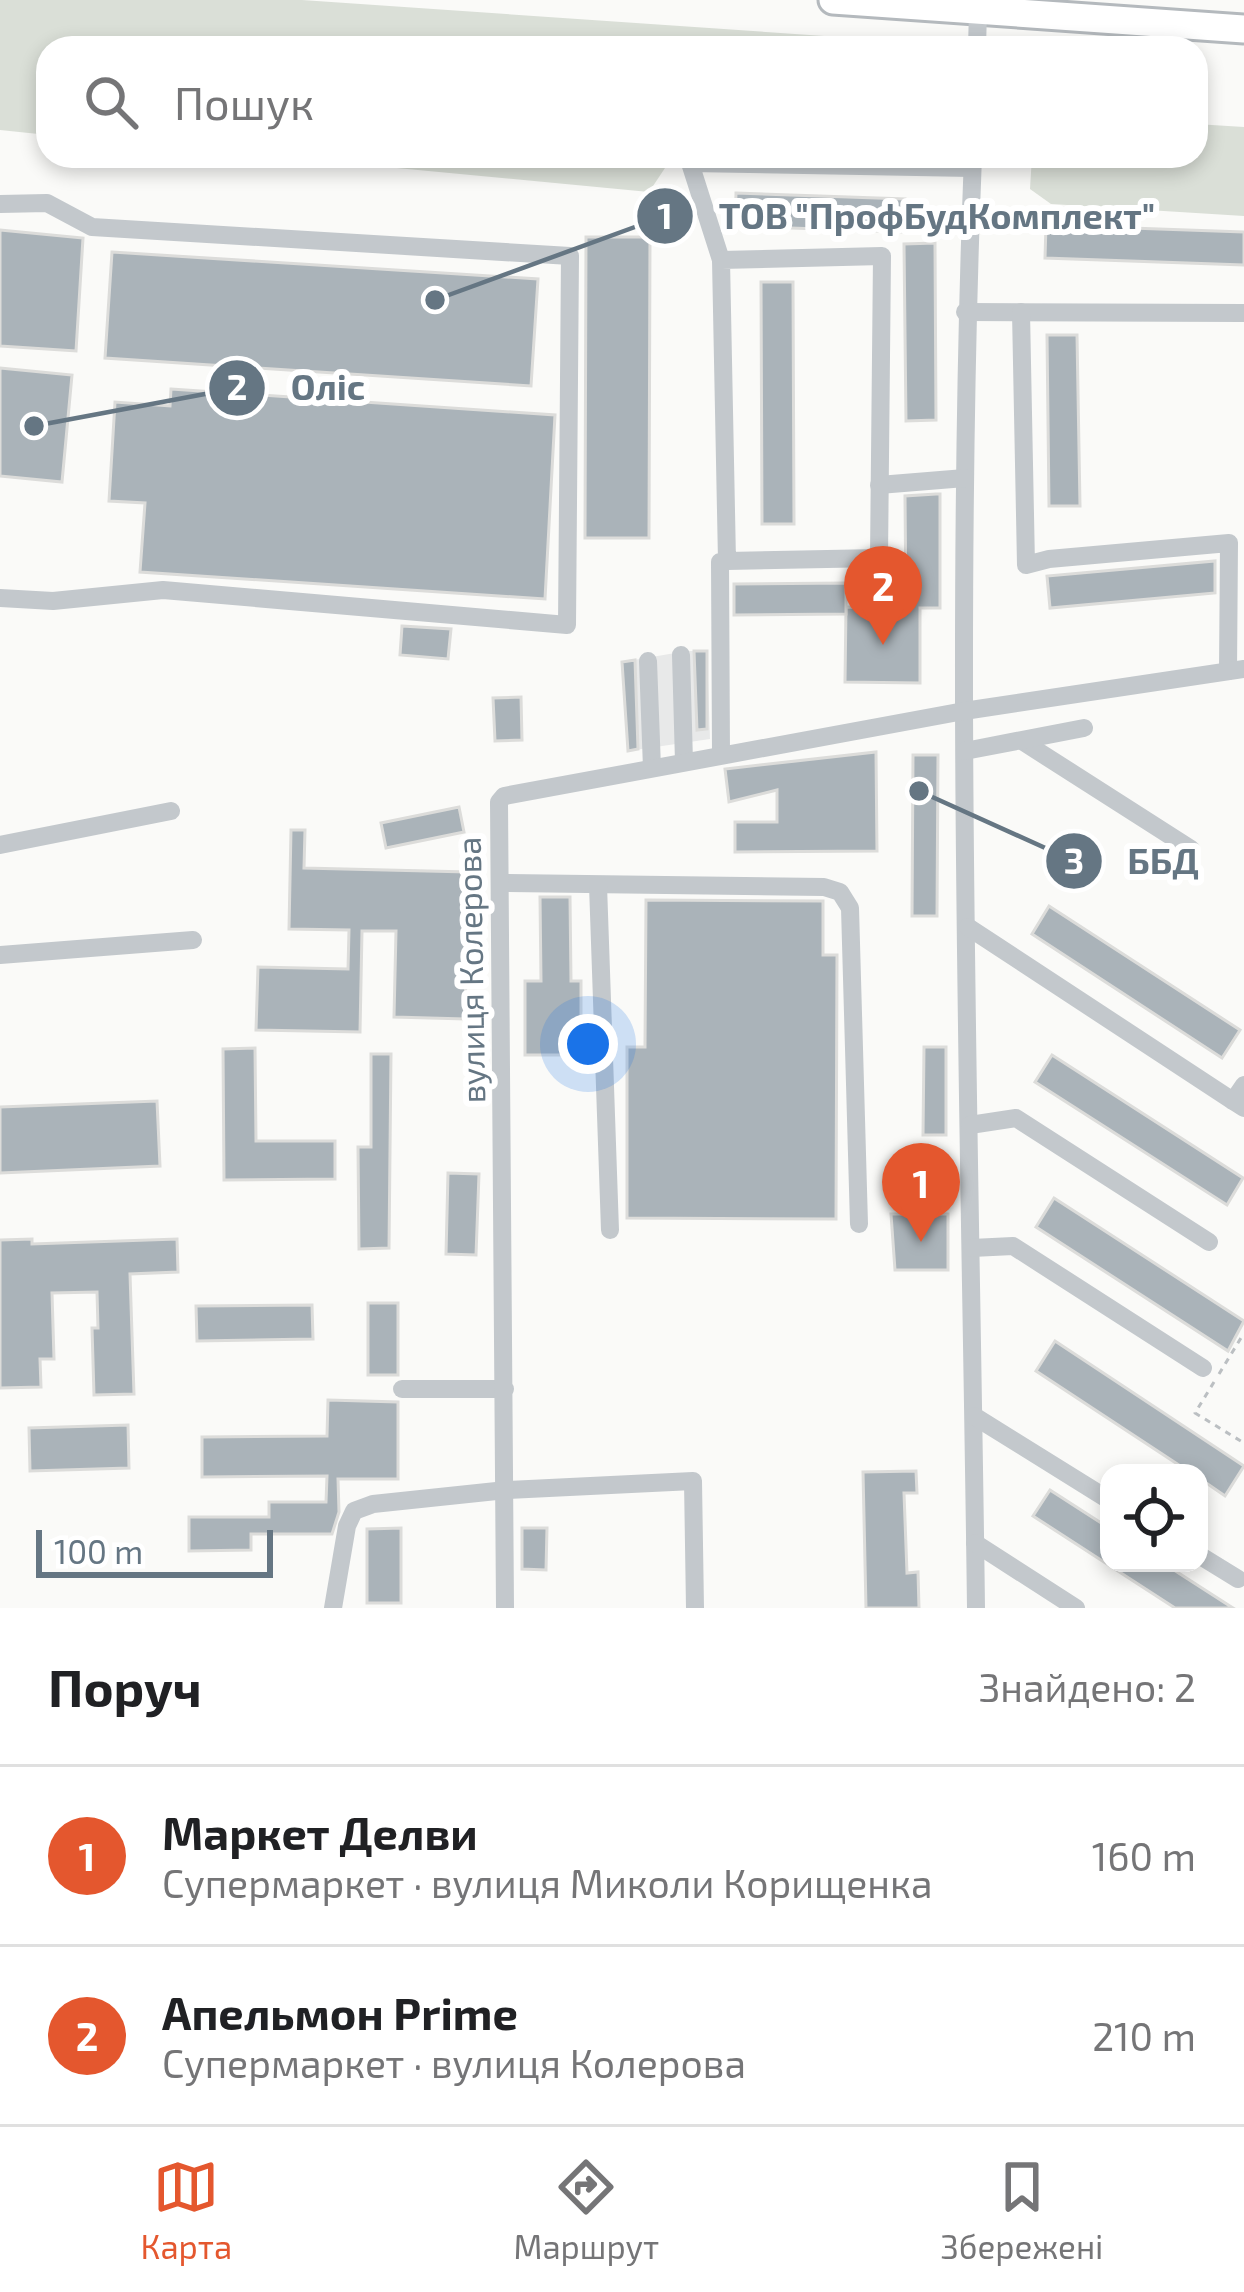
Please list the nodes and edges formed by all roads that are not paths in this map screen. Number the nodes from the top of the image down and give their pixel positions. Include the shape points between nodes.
1 (833, 0) edge
2 (978, 10) junction
3 (1244, 28) edge
4 (977, 36) edge
5 (693, 168) edge
6 (972, 168) edge
7 (0, 204) edge
8 (721, 260) junction
9 (965, 312) junction
10 (1021, 312) junction
11 (1244, 313) edge
12 (965, 478) junction
13 (879, 484) junction
14 (727, 561) junction
15 (0, 598) edge
16 (681, 655) dead end
17 (648, 662) dead end
18 (1236, 670) edge
19 (964, 711) junction
20 (1084, 728) dead end
21 (1022, 741) junction
22 (965, 751) junction
23 (721, 755) junction
24 (684, 762) junction
25 (652, 768) junction
26 (171, 811) dead end
27 (0, 845) edge
28 (1191, 849) dead end
29 (500, 883) junction
30 (598, 885) junction
31 (968, 927) junction
32 (193, 940) dead end
33 (0, 955) edge
34 (1240, 1098) edge
35 (970, 1124) junction
36 (859, 1224) dead end
37 (610, 1230) dead end
38 (1208, 1242) dead end
39 (972, 1248) junction
40 (1203, 1368) dead end
41 (402, 1389) dead end
42 (505, 1389) junction
43 (974, 1416) junction
44 (506, 1490) junction
45 (1100, 1494) edge
46 (975, 1543) junction
47 (1208, 1561) edge
48 (1238, 1579) dead end
49 (333, 1608) edge
50 (505, 1608) edge
51 (695, 1608) edge
52 (976, 1608) edge
53 (1076, 1608) edge

1 - 2 highway
2 - 3 highway
2 - 4 street
5 - 8 street
6 - 9 street
7 - 15 street via 47,203 92,227 570,256 567,625 163,590
8 - 13 street via 882,256
8 - 14 street
9 - 10 street
9 - 12 street
10 - 11 street
10 - 18 street via 1026,565 1229,542
12 - 13 street
12 - 19 street
13 - 14 street via 879,558
14 - 23 street via 720,562
16 - 24 street
17 - 25 street
18 - 19 street, вулиця Колерова
19 - 22 street
19 - 23 street, вулиця Колерова
20 - 21 street
21 - 22 street
21 - 28 street
22 - 31 street
23 - 24 street, вулиця Колерова
24 - 25 street, вулиця Колерова
25 - 29 street, вулиця Колерова via 504,796
26 - 27 street
29 - 30 street
29 - 42 street, вулиця Колерова
30 - 36 street via 840,892 850,908
30 - 37 street
31 - 34 street
31 - 35 street
32 - 33 street
35 - 38 street via 1016,1118
35 - 39 street
39 - 40 street via 1013,1246
39 - 43 street
41 - 42 street
42 - 44 street, вулиця Колерова
43 - 45 street
43 - 46 street
44 - 49 street via 354,1511
44 - 50 street, вулиця Колерова
44 - 51 street via 693,1481
46 - 52 street
46 - 53 street
47 - 48 street

